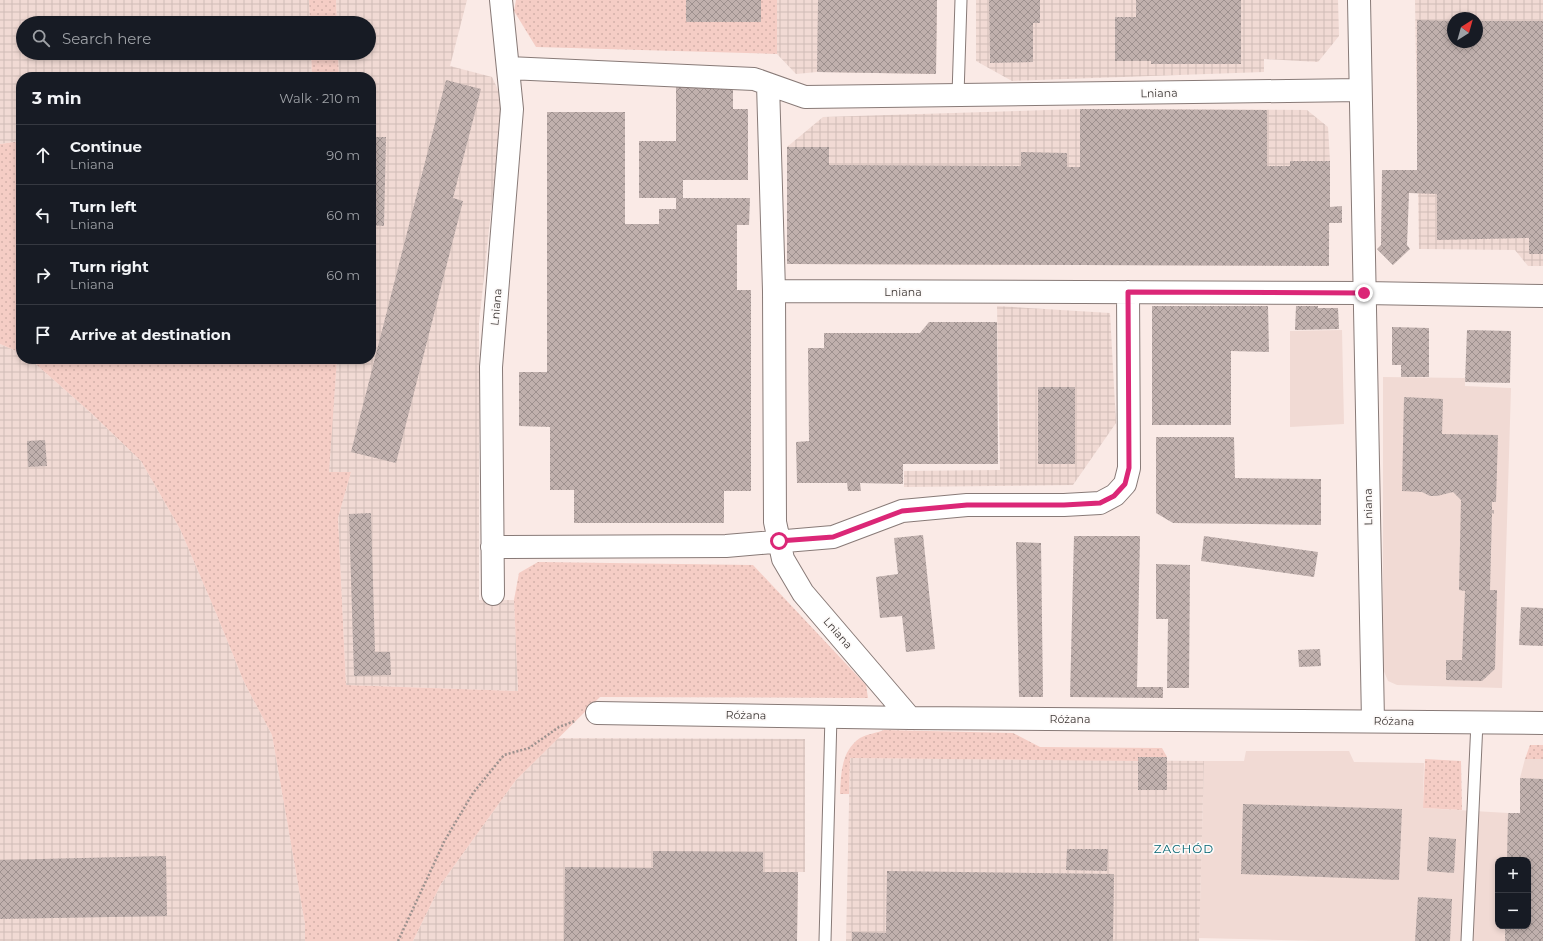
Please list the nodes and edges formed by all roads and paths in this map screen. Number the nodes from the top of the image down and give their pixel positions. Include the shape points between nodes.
1 (501, 0) edge
2 (961, 0) edge
3 (1359, 0) edge
4 (508, 68) junction
5 (768, 84) junction
6 (1360, 90) junction
7 (958, 95) junction
8 (774, 291) junction
9 (1128, 292) junction
10 (1364, 293) junction
11 (1543, 296) edge
12 (779, 541) junction
13 (492, 547) junction
14 (493, 594) dead end
15 (597, 714) joint
16 (831, 716) junction
17 (910, 718) junction
18 (1373, 721) junction
19 (1477, 722) junction
20 (1543, 723) edge
21 (398, 941) edge
22 (825, 941) edge
23 (1467, 941) edge

1 - 4 street, Lniana
2 - 7 lane
3 - 6 street, Lniana
4 - 5 street, Lniana via 754,79
4 - 13 street, Lniana via 512,110 491,367
5 - 7 street, Lniana via 805,97
5 - 8 street, Lniana
6 - 7 street, Lniana
6 - 10 street, Lniana
8 - 9 street, Lniana
8 - 12 street, Lniana via 775,522
9 - 10 street, Lniana
9 - 12 street via 1129,468 1125,484 1114,496 1100,503 1072,505 967,505 902,511 833,537
10 - 11 street, Lniana
10 - 18 street, Lniana
12 - 13 street via 726,546
12 - 17 street, Lniana via 783,559 803,593
13 - 14 street, Lniana
15 - 16 street, Różana
15 - 21 path via 558,727 529,748 504,755 473,793 445,840
16 - 17 street, Różana
16 - 22 lane
17 - 18 street, Różana
18 - 19 street, Różana
19 - 20 street, Różana
19 - 23 lane

